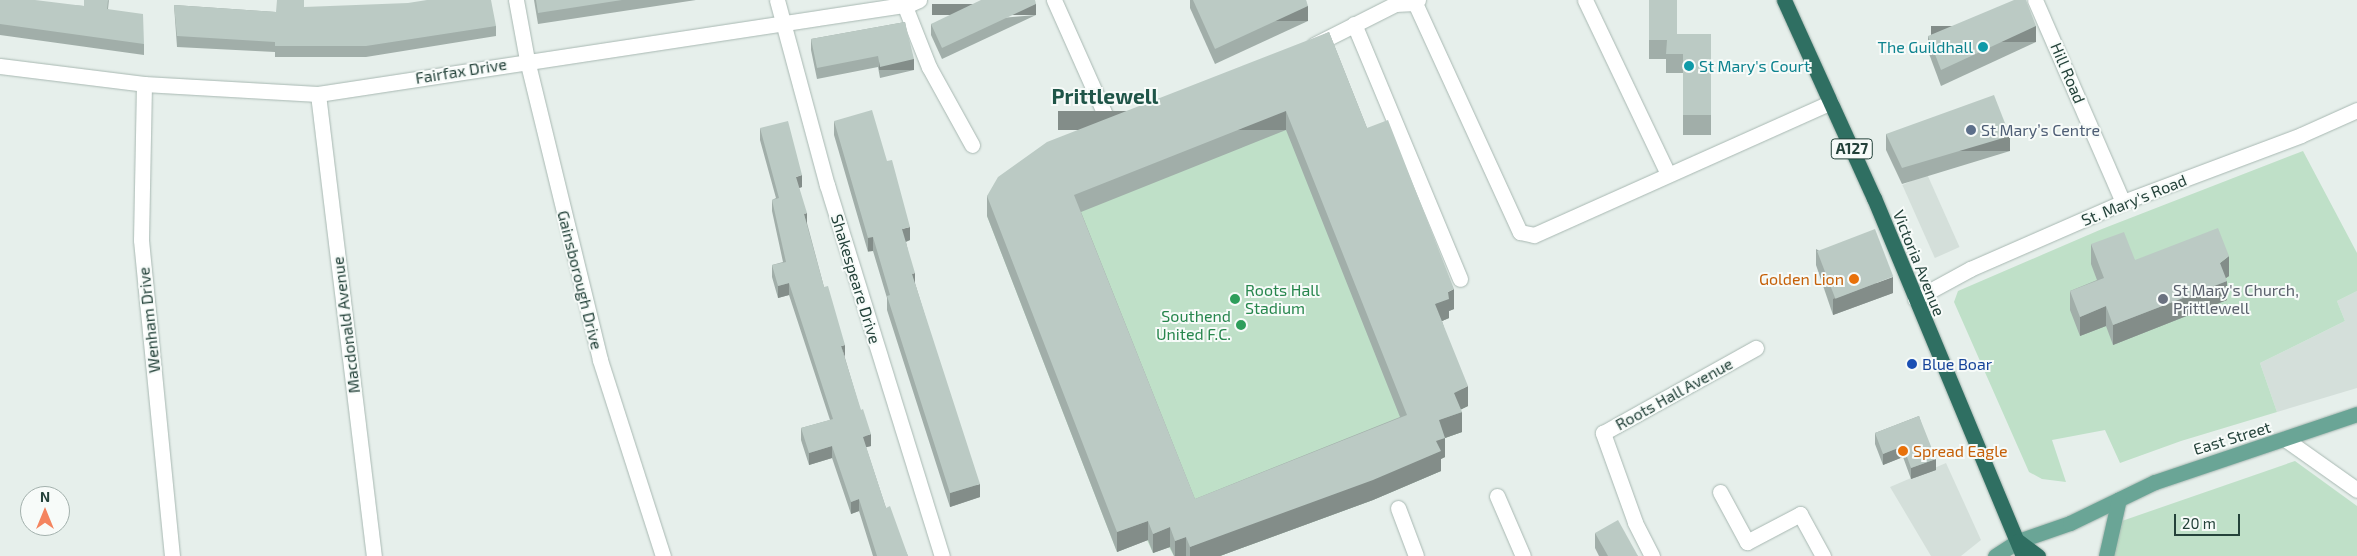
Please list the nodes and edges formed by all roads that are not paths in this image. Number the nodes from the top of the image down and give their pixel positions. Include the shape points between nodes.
1 (516, 0) edge
2 (777, 0) edge
3 (1054, 0) edge
4 (1585, 0) edge
5 (1784, 0) edge
6 (2035, 0) edge
7 (911, 2) edge
8 (1416, 2) edge
9 (782, 22) junction
10 (1354, 24) junction
11 (1295, 52) edge
12 (527, 60) junction
13 (0, 66) edge
14 (144, 84) junction
15 (318, 94) junction
16 (1831, 102) junction
17 (2357, 110) edge
18 (1133, 119) edge
19 (972, 145) dead end
20 (1668, 174) junction
21 (2123, 202) junction
22 (1460, 279) dead end
23 (1915, 299) junction
24 (1756, 348) dead end
25 (2357, 414) edge
26 (2285, 440) junction
27 (2357, 490) edge
28 (1720, 492) dead end
29 (1497, 496) dead end
30 (2119, 499) junction
31 (1398, 508) dead end
32 (2018, 541) junction
33 (172, 556) edge
34 (374, 556) edge
35 (663, 556) edge
36 (942, 556) edge
37 (1416, 556) edge
38 (1523, 556) edge
39 (1652, 556) edge
40 (1823, 556) edge
41 (1995, 556) edge
42 (2023, 556) edge
43 (2038, 556) edge
44 (2106, 556) edge

1 - 12 street, Gainsborough Drive
2 - 9 street, Shakespeare Drive
3 - 18 street via 1112,128
4 - 20 street
5 - 16 highway, Victoria Avenue / A127
6 - 21 street, Hill Road
7 - 9 street, Fairfax Drive
7 - 19 street via 933,74
8 - 10 street via 1395,4
8 - 20 street via 1520,232 1534,235
9 - 12 street, Fairfax Drive
9 - 36 street, Shakespeare Drive via 827,185
10 - 11 street via 1340,34
10 - 22 street
12 - 15 street, Fairfax Drive
12 - 35 street, Gainsborough Drive via 600,360
13 - 14 street, Fairfax Drive
14 - 15 street, Fairfax Drive
14 - 33 street, Wenham Drive via 141,240
15 - 34 street, Macdonald Avenue
16 - 20 street
16 - 23 highway, Victoria Avenue / A127
17 - 21 street, St. Mary's Road via 2301,135
21 - 23 street, St. Mary's Road via 1970,269
23 - 32 highway, Victoria Avenue / A127
24 - 39 street, Roots Hall Avenue via 1603,432 1635,522
25 - 26 main road, East Street
26 - 27 street
26 - 30 main road, East Street via 2164,479
28 - 40 street via 1748,542 1800,514
29 - 38 street
30 - 32 main road, East Street via 2070,523
30 - 44 main road
31 - 37 street
32 - 41 main road, East Street
32 - 42 highway, Victoria Avenue / A127
32 - 43 highway

